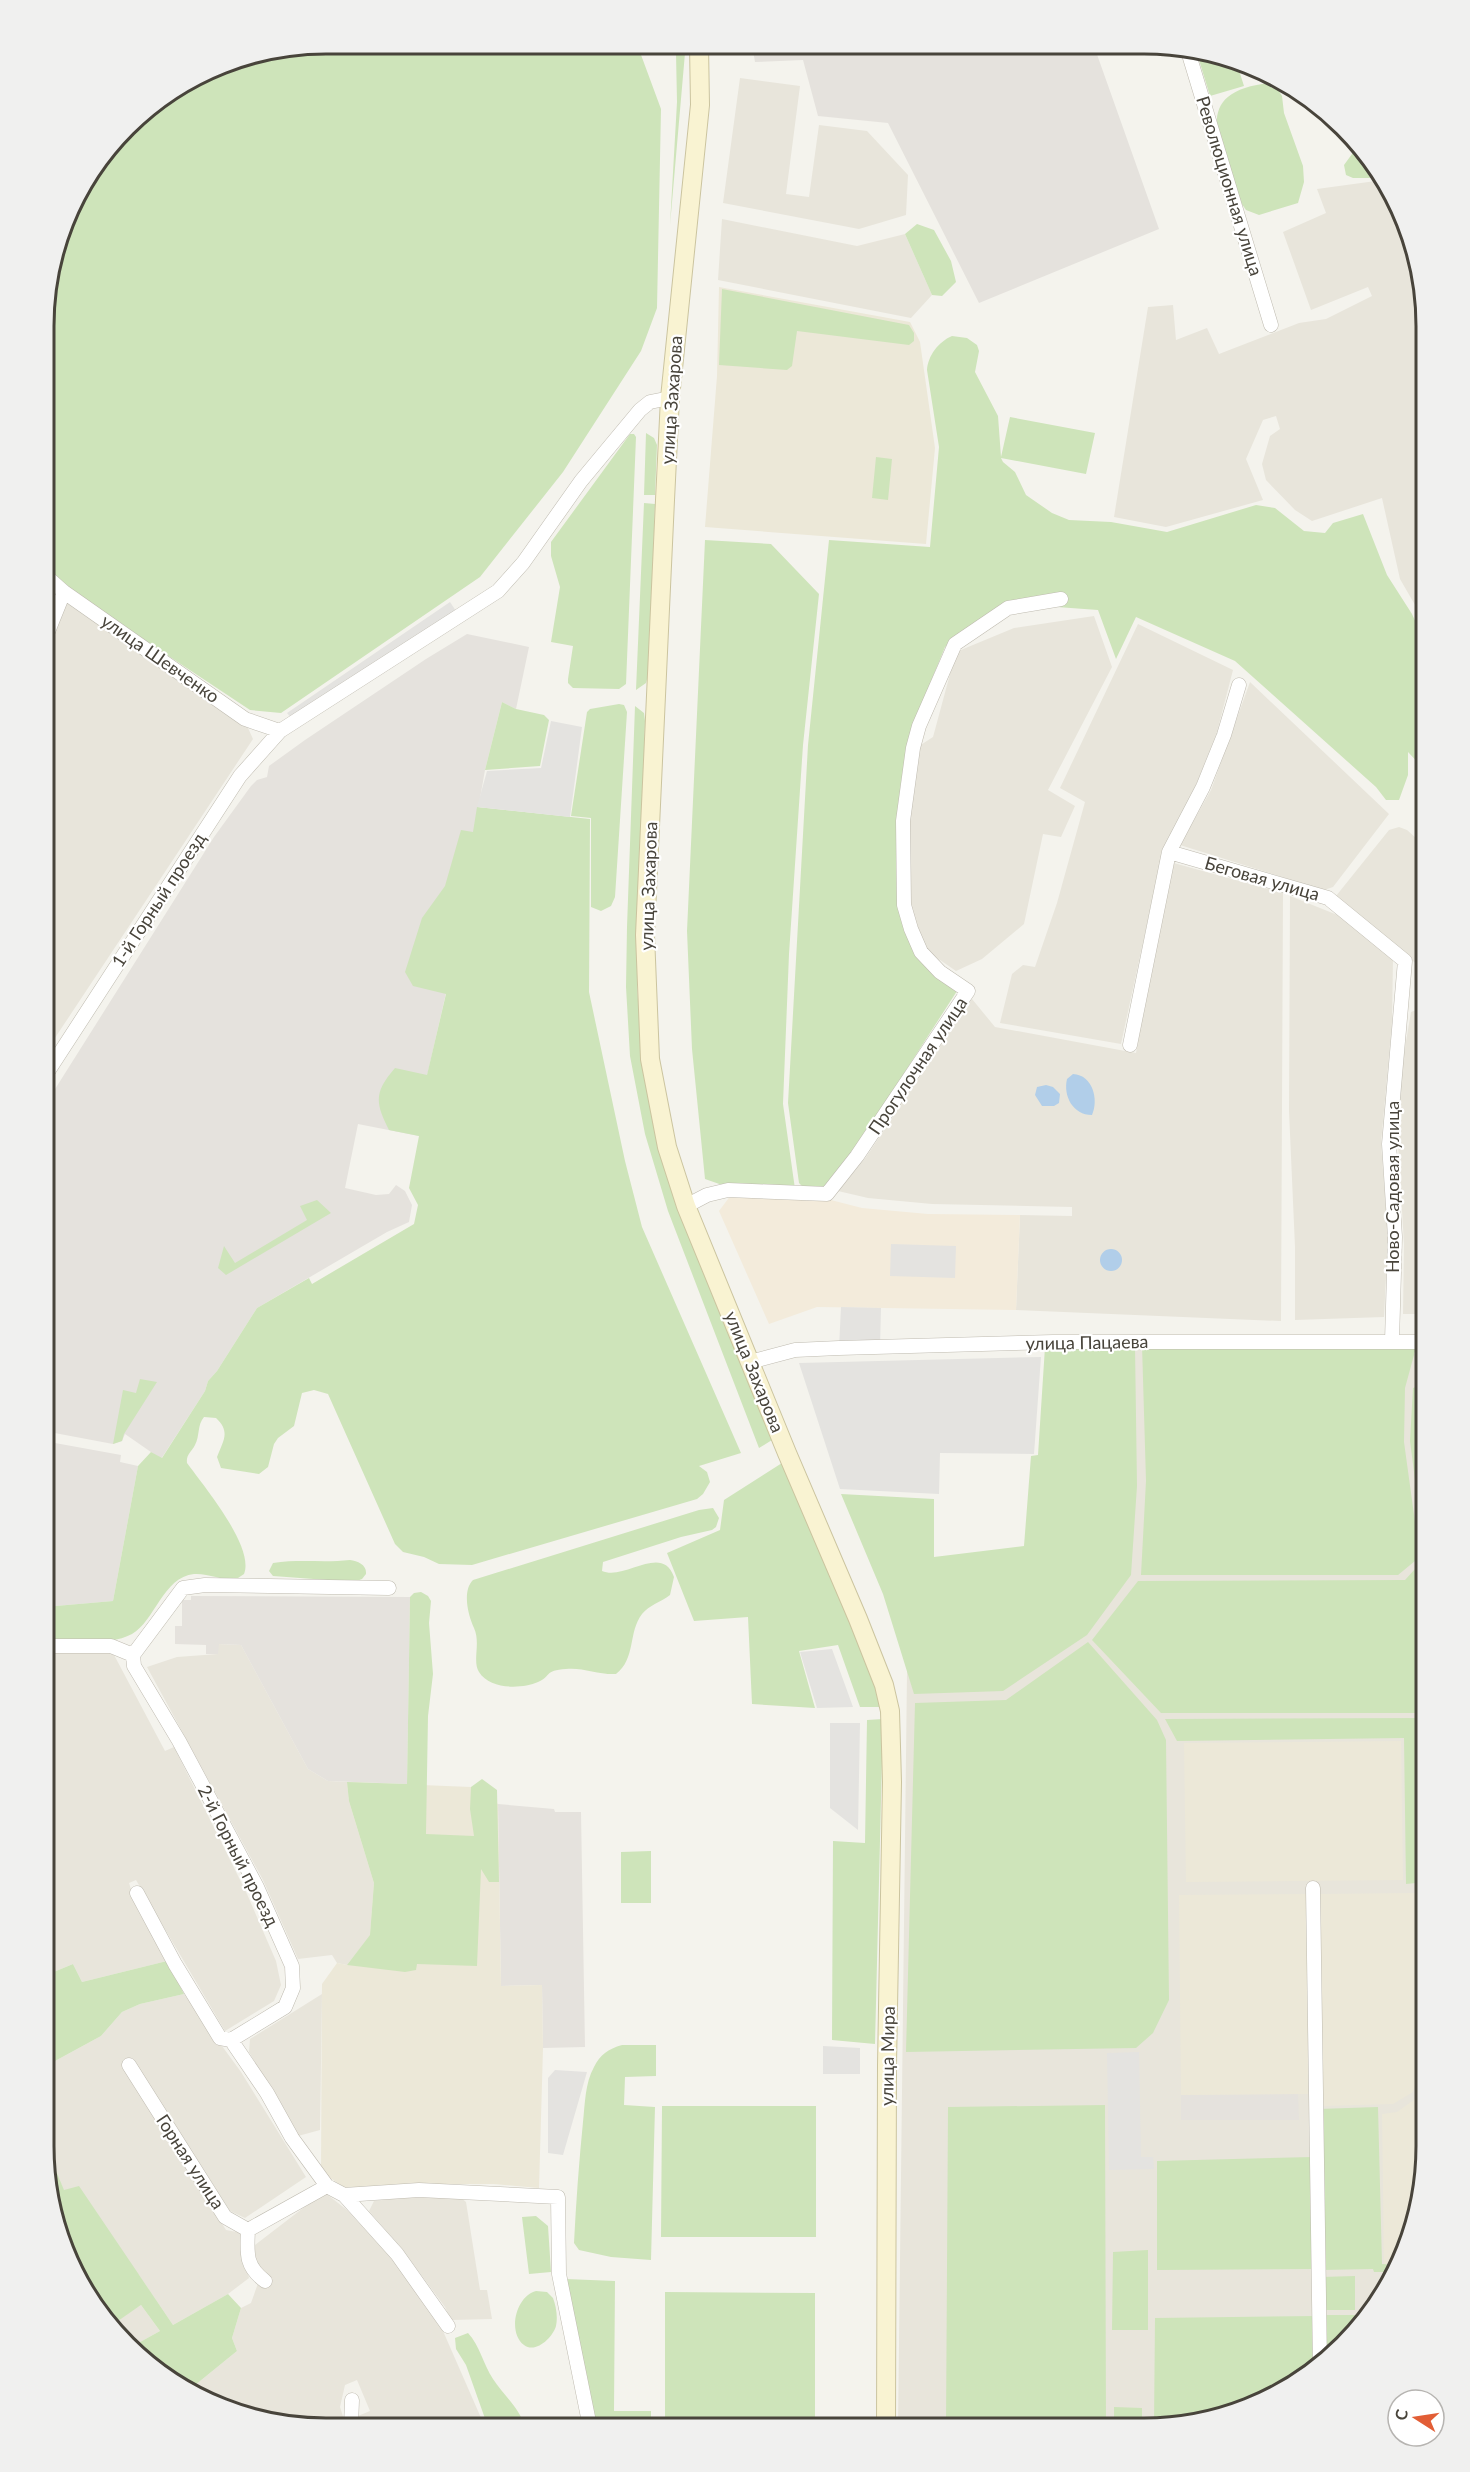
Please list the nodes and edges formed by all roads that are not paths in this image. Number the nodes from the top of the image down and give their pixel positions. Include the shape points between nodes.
1 (699, 54) edge
2 (1190, 58) edge
3 (1271, 326) dead end
4 (670, 398) junction
5 (54, 584) edge
6 (63, 592) junction
7 (1061, 599) dead end
8 (54, 616) edge
9 (1239, 685) dead end
10 (280, 731) junction
11 (1169, 852) junction
12 (1405, 961) joint
13 (1130, 1045) dead end
14 (54, 1062) edge
15 (686, 1206) junction
16 (1392, 1341) junction
17 (1416, 1342) edge
18 (750, 1362) junction
19 (389, 1588) dead end
20 (54, 1646) edge
21 (133, 1655) junction
22 (884, 1685) joint
23 (1313, 1888) dead end
24 (137, 1893) dead end
25 (231, 2040) junction
26 (129, 2065) dead end
27 (327, 2186) junction
28 (344, 2195) junction
29 (248, 2229) junction
30 (265, 2282) dead end
31 (447, 2326) dead end
32 (1320, 2353) edge
33 (352, 2400) dead end
34 (351, 2418) edge
35 (588, 2418) edge
36 (886, 2418) edge

1 - 4 main road, улица Захарова via 700,105
2 - 3 street, Революционная улица
4 - 10 street, 1-й Горный проезд via 650,402 640,410 498,591
4 - 15 main road, улица Захарова via 645,935 650,1059 667,1147
5 - 6 street, улица Шевченко
6 - 8 street
6 - 10 street, улица Шевченко via 245,719
7 - 15 street, Прогулочная улица via 1008,608 955,644 919,726 907,779 903,821 904,905 921,952 940,972 968,991 827,1194 728,1190
9 - 11 street via 1203,787
10 - 14 street, 1-й Горный проезд via 240,776
11 - 12 street, Беговая улица via 1328,898
11 - 13 street
12 - 16 street, Ново-Садовая улица via 1389,1144 1395,1237
15 - 18 main road, улица Захарова
16 - 17 street, улица Пацаева
16 - 18 street, улица Пацаева via 1053,1342 795,1350
18 - 22 main road, улица Захарова
19 - 21 street via 183,1588
20 - 21 street via 111,1646
21 - 25 street, 2-й Горный проезд via 134,1666 257,1887 292,1966 293,1988 285,2007
22 - 36 main road, улица Мира via 890,1711 892,1782
23 - 32 street
24 - 25 street via 220,2038
25 - 27 street
26 - 29 street, Горная улица via 225,2217
27 - 28 street
27 - 29 street
28 - 31 street via 397,2254
28 - 35 street via 418,2190 558,2197 559,2274
29 - 30 street via 247,2251 253,2273
33 - 34 street

